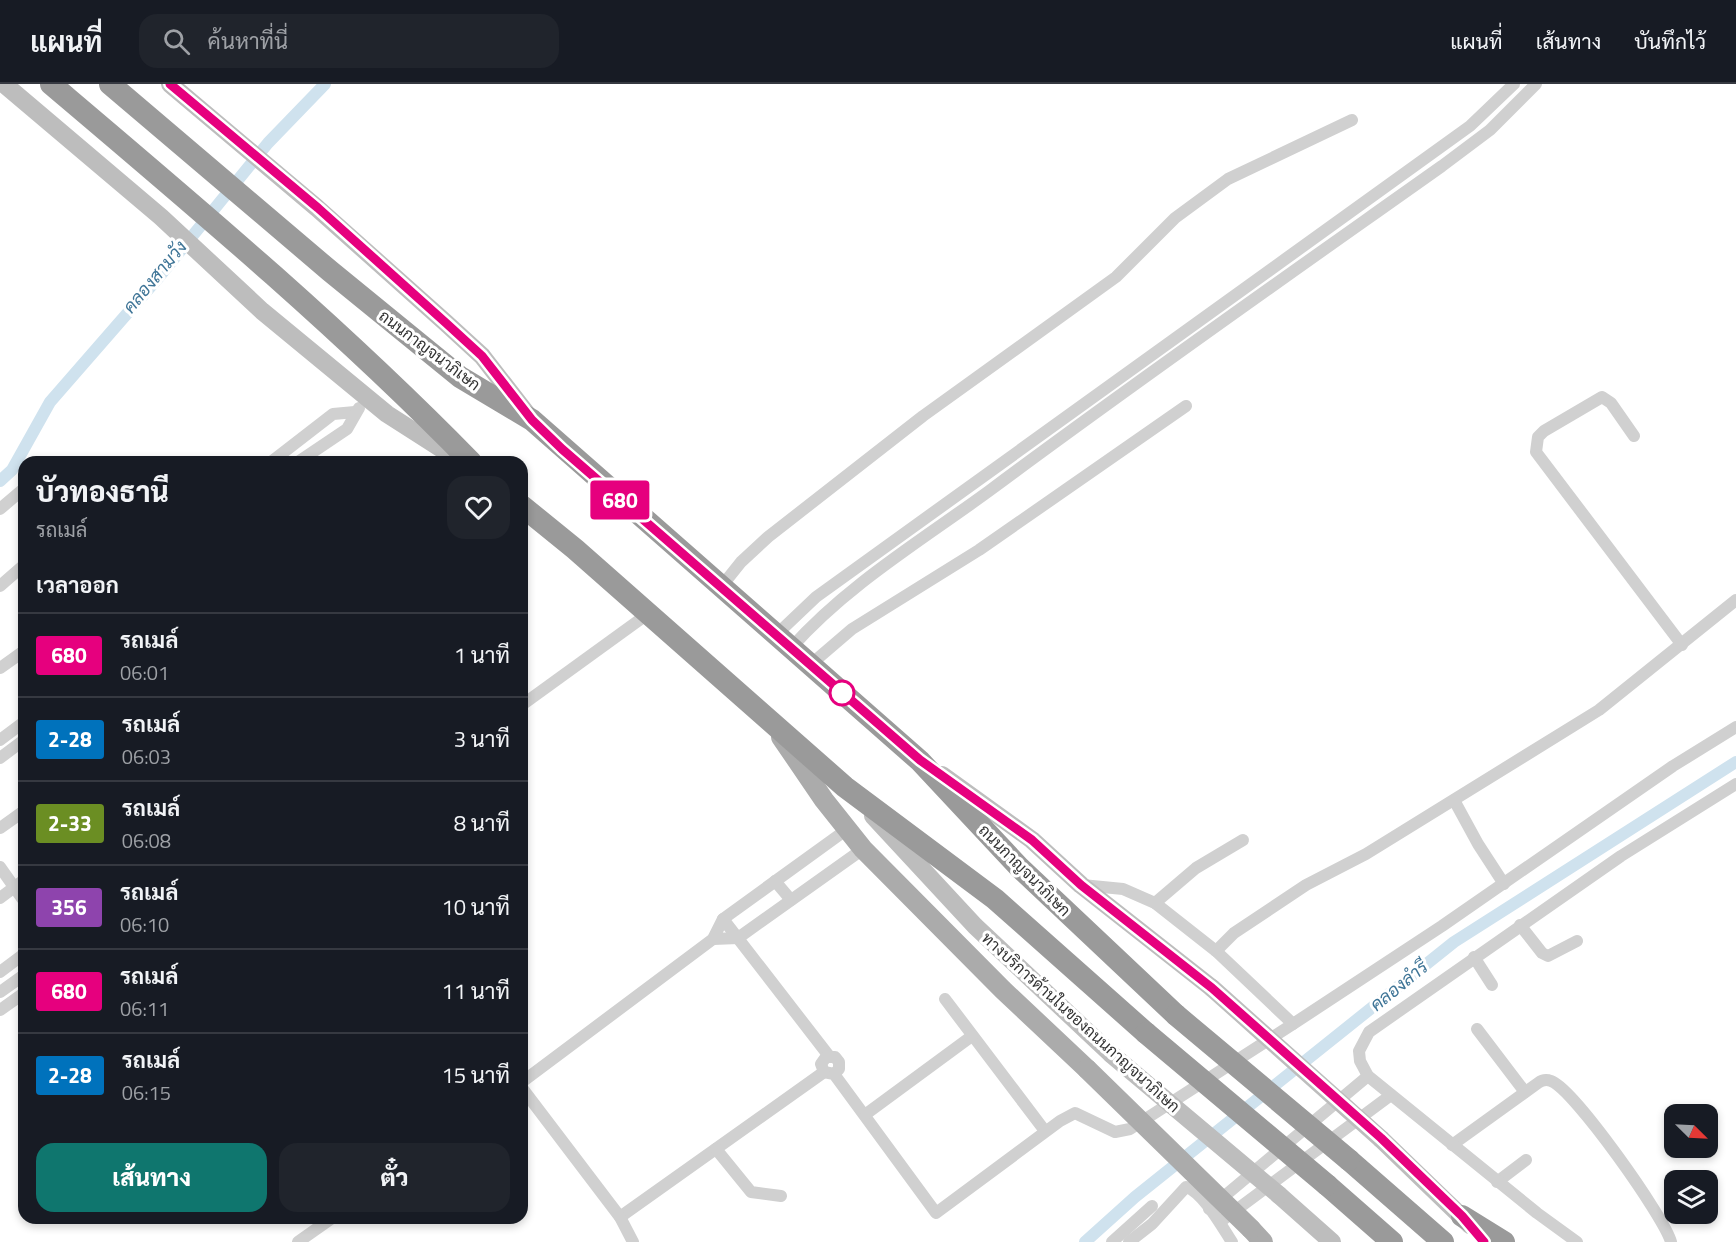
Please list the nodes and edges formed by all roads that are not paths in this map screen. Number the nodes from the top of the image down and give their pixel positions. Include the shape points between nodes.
1 (4, 84) edge
2 (51, 84) edge
3 (110, 84) edge
4 (170, 84) edge
5 (1514, 84) edge
6 (1536, 84) edge
7 (1352, 120) dead end
8 (369, 399) junction
9 (1186, 406) dead end
10 (355, 412) junction
11 (532, 420) junction
12 (1634, 436) dead end
13 (304, 437) junction
14 (314, 451) junction
15 (279, 456) edge
16 (306, 456) edge
17 (453, 456) edge
18 (465, 456) edge
19 (18, 494) edge
20 (0, 509) edge
21 (528, 511) edge
22 (18, 570) edge
23 (0, 586) edge
24 (721, 588) junction
25 (1736, 600) edge
26 (649, 613) junction
27 (784, 641) junction
28 (1682, 645) junction
29 (18, 655) edge
30 (810, 665) junction
31 (0, 668) edge
32 (528, 701) edge
33 (772, 724) junction
34 (18, 726) edge
35 (1736, 727) edge
36 (0, 740) edge
37 (18, 744) edge
38 (0, 758) edge
39 (920, 760) junction
40 (1736, 784) edge
41 (845, 787) junction
42 (1454, 800) junction
43 (18, 815) edge
44 (0, 828) edge
45 (846, 830) junction
46 (1243, 840) dead end
47 (863, 849) junction
48 (0, 867) edge
49 (775, 881) junction
50 (18, 883) edge
51 (1504, 884) junction
52 (18, 885) edge
53 (1081, 885) junction
54 (0, 898) edge
55 (791, 900) junction
56 (1155, 903) junction
57 (723, 919) junction
58 (1520, 925) junction
59 (738, 938) junction
60 (713, 939) junction
61 (1577, 941) dead end
62 (1216, 951) junction
63 (1474, 957) junction
64 (18, 958) edge
65 (0, 972) edge
66 (18, 979) edge
67 (1492, 985) dead end
68 (0, 992) edge
69 (18, 997) edge
70 (945, 999) dead end
71 (0, 1010) edge
72 (1297, 1021) junction
73 (1477, 1029) dead end
74 (972, 1036) junction
75 (829, 1073) junction
76 (1368, 1076) junction
77 (528, 1078) edge
78 (1525, 1092) junction
79 (1391, 1095) junction
80 (528, 1096) edge
81 (866, 1114) junction
82 (1045, 1131) junction
83 (1452, 1145) junction
84 (716, 1149) junction
85 (1526, 1160) dead end
86 (1497, 1182) junction
87 (781, 1196) dead end
88 (1152, 1206) dead end
89 (1209, 1209) junction
90 (1462, 1216) junction
91 (620, 1217) junction
92 (1220, 1222) junction
93 (324, 1224) edge
94 (1257, 1236) edge
95 (298, 1242) edge
96 (633, 1242) edge
97 (1112, 1242) edge
98 (1129, 1242) edge
99 (1232, 1242) edge
100 (1332, 1242) edge
101 (1392, 1242) edge
102 (1443, 1242) edge
103 (1484, 1242) edge
104 (1504, 1242) edge
105 (1577, 1242) edge
106 (1671, 1242) edge

1 - 8 main road via 161,217 262,311
2 - 18 highway via 218,225 403,393
3 - 11 highway, ถนนกาญจนาภิเษก via 460,377
4 - 11 main road via 482,356
5 - 27 street via 1470,126 825,590
6 - 27 street via 1490,130 1442,166
7 - 24 street via 1228,179 1175,218 1116,277 922,416 768,537
8 - 10 street
8 - 17 main road
9 - 30 street via 979,550 852,629
10 - 13 street via 333,414
10 - 14 street via 347,429
11 - 24 highway, ถนนกาญจนาภิเษก
12 - 28 street via 1611,403 1602,397 1544,431 1538,437 1536,452
13 - 14 street
13 - 15 street
14 - 16 street
19 - 20 street
21 - 26 highway
22 - 23 street
24 - 27 highway, ถนนกาญจนาภิเษก
25 - 28 street
26 - 32 street
26 - 33 highway
27 - 30 highway, ถนนกาญจนาภิเษก
28 - 42 street via 1599,710
29 - 31 street
30 - 39 highway, ถนนกาญจนาภิเษก
33 - 41 highway
33 - 45 main road
34 - 36 street
35 - 51 street via 1673,766
37 - 38 street
39 - 53 main road via 1032,840
39 - 102 highway, ถนนกาญจนาภิเษก, bridge via 1019,867 1176,1015
40 - 58 street
41 - 100 main road, ทางบริการด้านในของถนนกาญจนาภิเษก, bridge via 975,926 1112,1054
41 - 101 highway, bridge via 995,899
42 - 51 street
42 - 62 street via 1306,885 1240,929
43 - 44 street
45 - 47 main road
45 - 49 street
46 - 56 street via 1196,868
47 - 55 street
47 - 94 main road, bridge
48 - 50 street
49 - 55 street
49 - 57 street
51 - 72 street
52 - 54 street
53 - 56 street via 1123,889
53 - 90 main road, bridge via 1212,988 1381,1138
55 - 59 street
56 - 62 street
57 - 59 street
57 - 60 street
58 - 61 street via 1548,956
58 - 63 street
59 - 60 street
59 - 75 street via 829,1056 821,1064
60 - 77 street
62 - 72 street
63 - 67 street
63 - 76 street via 1369,1032 1359,1051
64 - 65 street
66 - 68 street
69 - 71 street
70 - 74 street
72 - 82 street via 1130,1129 1115,1132 1075,1113
73 - 78 street
74 - 81 street
74 - 82 street
75 - 81 street
75 - 84 street
76 - 79 street
76 - 89 street
78 - 83 street
78 - 106 street via 1548,1080 1575,1100 1615,1152
79 - 83 street
79 - 92 street
80 - 91 street
81 - 82 street via 936,1213
83 - 86 street
84 - 87 street via 745,1188 756,1194
84 - 91 street
85 - 86 street
86 - 105 street
88 - 97 street
89 - 92 street
89 - 98 street via 1186,1187 1152,1224
90 - 103 main road
90 - 104 highway
91 - 96 street
92 - 99 street
93 - 95 street

